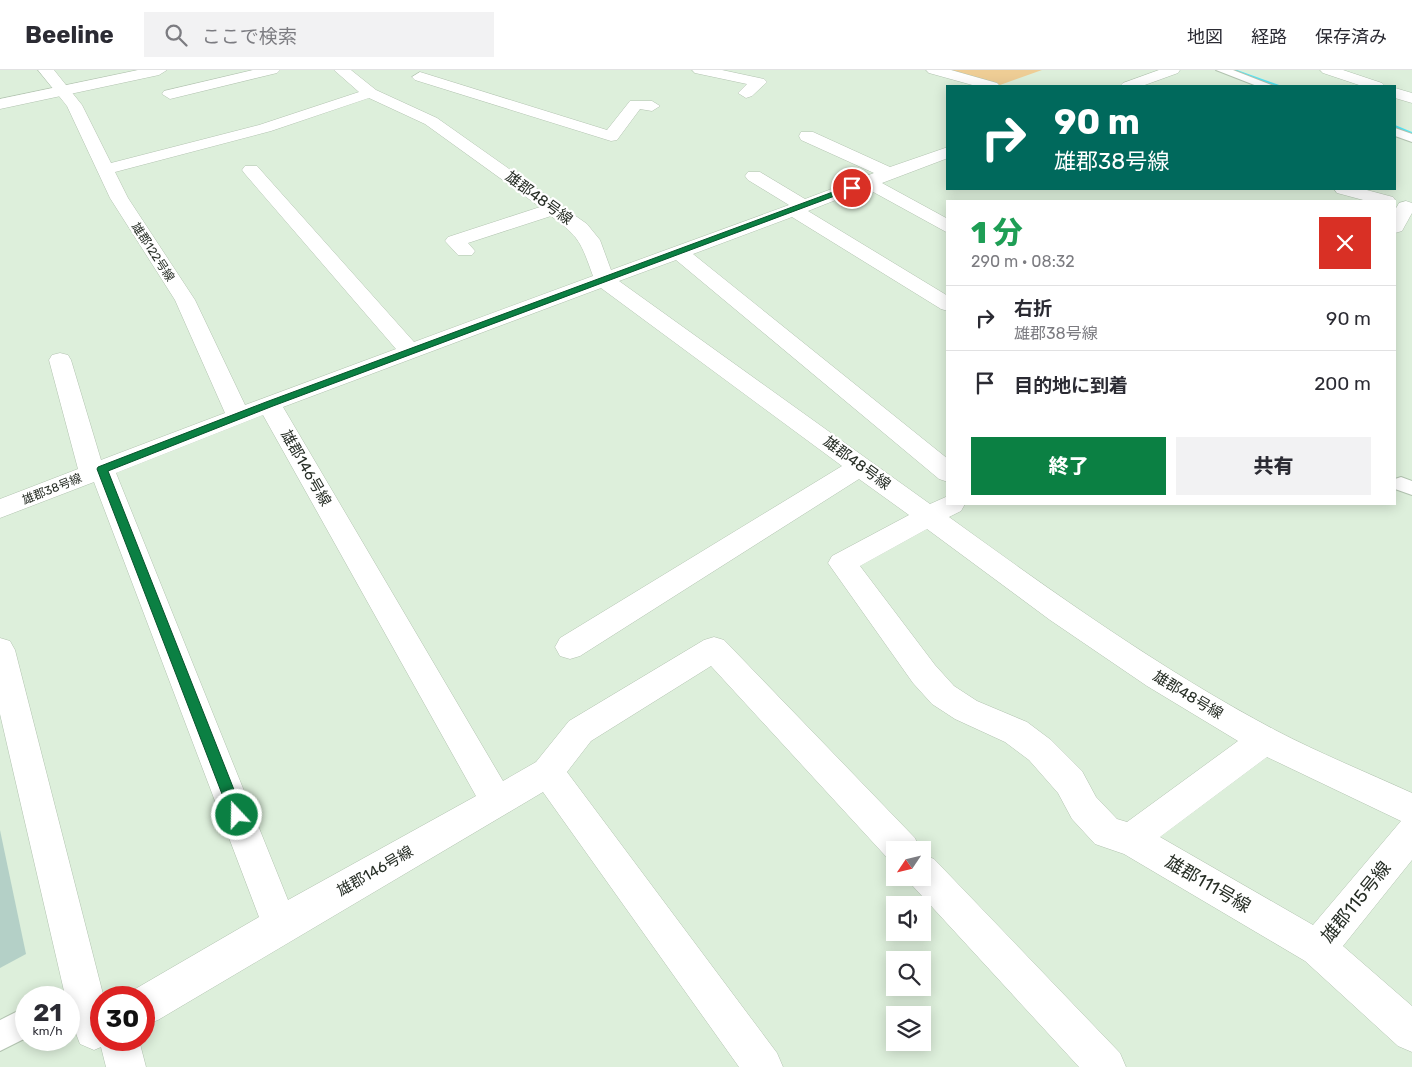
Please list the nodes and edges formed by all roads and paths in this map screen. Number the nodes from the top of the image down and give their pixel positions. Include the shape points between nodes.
1 (46, 70) edge
2 (159, 70) edge
3 (272, 70) edge
4 (342, 70) edge
5 (435, 70) edge
6 (700, 70) edge
7 (934, 70) edge
8 (1173, 70) edge
9 (1222, 70) edge
10 (1328, 70) edge
11 (420, 77) junction
12 (988, 85) edge
13 (1131, 85) edge
14 (1265, 85) edge
15 (1374, 85) edge
16 (63, 91) junction
17 (388, 91) junction
18 (746, 93) dead end
19 (1396, 93) edge
20 (170, 94) dead end
21 (1412, 98) edge
22 (0, 104) edge
23 (652, 106) dead end
24 (1396, 132) edge
25 (806, 136) dead end
26 (1412, 138) edge
27 (946, 153) edge
28 (104, 170) junction
29 (251, 170) dead end
30 (890, 174) junction
31 (754, 176) dead end
32 (868, 182) junction
33 (1347, 190) edge
34 (1383, 200) edge
35 (1404, 205) edge
36 (799, 208) junction
37 (554, 209) junction
38 (1396, 225) edge
39 (946, 226) edge
40 (465, 250) dead end
41 (680, 253) junction
42 (605, 281) junction
43 (946, 304) edge
44 (411, 352) junction
45 (60, 360) dead end
46 (269, 404) junction
47 (238, 416) junction
48 (860, 466) junction
49 (97, 471) junction
50 (946, 471) edge
51 (0, 509) edge
52 (941, 510) edge
53 (570, 647) dead end
54 (0, 650) edge
55 (1264, 740) junction
56 (548, 772) junction
57 (497, 802) junction
58 (1412, 810) edge
59 (1412, 833) edge
60 (1131, 839) junction
61 (895, 841) edge
62 (931, 881) edge
63 (280, 925) junction
64 (1318, 948) junction
65 (74, 986) edge
66 (155, 999) edge
67 (80, 1003) edge
68 (90, 1022) edge
69 (15, 1028) edge
70 (1412, 1032) edge
71 (0, 1036) edge
72 (122, 1051) edge
73 (126, 1067) edge
74 (763, 1067) edge
75 (1106, 1067) edge

1 - 16 street, 雄郡122号線
2 - 16 street
3 - 20 street
4 - 17 street, 雄郡48号線
5 - 11 street
6 - 18 street via 758,82
7 - 12 street
8 - 13 street
9 - 14 lane
10 - 15 street
11 - 17 street
11 - 23 street via 611,136 636,104
16 - 22 street
16 - 28 street, 雄郡122号線 via 74,104
17 - 28 street via 265,128
17 - 37 street, 雄郡48号線
19 - 21 street
24 - 26 lane
25 - 30 street
27 - 30 street, 雄郡38号線
28 - 47 street, 雄郡122号線 via 185,300
29 - 44 street
30 - 32 street, 雄郡38号線
31 - 36 street
32 - 36 street, 雄郡38号線
32 - 39 street
33 - 34 street
35 - 38 street
36 - 41 street, 雄郡38号線
36 - 43 street
37 - 40 street via 455,241
37 - 42 street, 雄郡48号線 via 580,228 590,240
41 - 42 street, 雄郡38号線
41 - 50 street
42 - 44 street, 雄郡38号線
42 - 48 street, 雄郡48号線
44 - 46 street, 雄郡38号線
45 - 49 street
46 - 47 street, 雄郡38号線
46 - 57 street, 雄郡146号線
47 - 49 street, 雄郡38号線
48 - 52 street, 雄郡48号線
48 - 53 street
49 - 51 street, 雄郡38号線
49 - 63 street
52 - 55 street, 雄郡48号線 via 1060,612 1158,678
52 - 60 street, 雄郡111号線 via 842,563 943,695 966,710 1016,732 1040,750 1070,782 1084,808 1107,833
54 - 65 street
55 - 58 street, 雄郡48号線
55 - 60 street
56 - 57 street
56 - 61 street via 580,731 714,649
56 - 74 street
57 - 63 street, 雄郡146号線
59 - 64 street, 雄郡115号線
60 - 64 street, 雄郡111号線
62 - 75 street
63 - 66 street, 雄郡146号線
64 - 70 street, 雄郡111号線
67 - 68 street
69 - 71 lane
72 - 73 street

